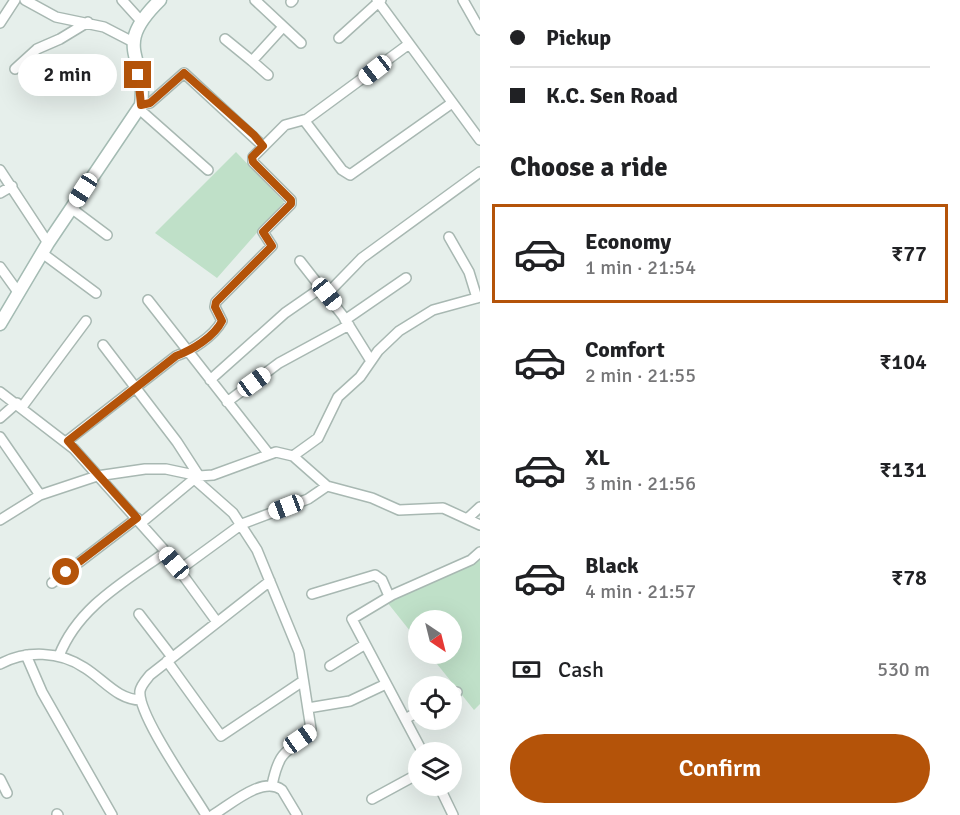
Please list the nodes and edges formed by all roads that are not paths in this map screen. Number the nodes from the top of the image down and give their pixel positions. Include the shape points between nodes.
1 (15, 0) edge
2 (25, 0) edge
3 (122, 0) edge
4 (160, 0) edge
5 (255, 0) edge
6 (463, 0) edge
7 (379, 1) edge
8 (141, 21) junction
9 (88, 22) junction
10 (0, 23) edge
11 (283, 27) junction
12 (480, 30) edge
13 (225, 39) dead end
14 (339, 39) dead end
15 (132, 42) junction
16 (301, 44) dead end
17 (409, 44) junction
18 (252, 61) junction
19 (15, 69) dead end
20 (268, 75) dead end
21 (452, 103) junction
22 (140, 106) junction
23 (304, 120) junction
24 (480, 140) edge
25 (263, 146) junction
26 (0, 170) edge
27 (208, 170) dead end
28 (480, 172) edge
29 (12, 186) junction
30 (0, 193) edge
31 (71, 208) junction
32 (107, 235) dead end
33 (449, 237) dead end
34 (45, 248) junction
35 (300, 261) dead end
36 (0, 267) edge
37 (406, 278) dead end
38 (324, 291) junction
39 (18, 292) junction
40 (96, 293) dead end
41 (478, 298) edge
42 (148, 300) dead end
43 (86, 321) dead end
44 (347, 322) junction
45 (0, 324) edge
46 (104, 345) dead end
47 (189, 351) junction
48 (370, 361) junction
49 (210, 380) junction
50 (136, 388) junction
51 (0, 392) edge
52 (227, 402) junction
53 (19, 405) junction
54 (0, 418) edge
55 (0, 437) edge
56 (68, 441) junction
57 (267, 453) junction
58 (293, 456) junction
59 (97, 476) junction
60 (194, 476) junction
61 (327, 486) junction
62 (40, 495) junction
63 (480, 507) edge
64 (467, 519) junction
65 (0, 520) edge
66 (139, 520) junction
67 (242, 524) junction
68 (480, 525) edge
69 (166, 552) junction
70 (480, 552) edge
71 (179, 570) junction
72 (270, 582) junction
73 (52, 583) dead end
74 (312, 594) dead end
75 (389, 596) junction
76 (139, 614) dead end
77 (217, 622) junction
78 (364, 645) junction
79 (26, 655) junction
80 (59, 656) junction
81 (170, 659) junction
82 (0, 664) edge
83 (330, 666) dead end
84 (303, 681) junction
85 (386, 684) junction
86 (141, 700) junction
87 (308, 708) junction
88 (408, 717) edge
89 (405, 719) junction
90 (417, 742) edge
91 (0, 779) edge
92 (408, 779) edge
93 (272, 785) junction
94 (8, 793) dead end
95 (444, 796) edge
96 (372, 799) dead end
97 (112, 815) edge
98 (206, 815) edge
99 (213, 815) edge
100 (297, 815) edge
101 (453, 815) edge

1 - 10 street
2 - 9 street via 56,17
3 - 8 street
4 - 8 street
5 - 11 street
6 - 12 street
7 - 14 street
7 - 17 street
8 - 15 street
9 - 15 street
9 - 19 street via 37,49
11 - 16 street
11 - 18 street
13 - 18 street
15 - 22 street
17 - 21 street
17 - 23 street
18 - 20 street
21 - 23 street via 351,175 342,170
21 - 24 street
22 - 25 street via 150,103 184,73
22 - 27 street
22 - 31 street
23 - 25 street via 285,125
25 - 47 street via 252,157 253,162 291,204 263,232 272,246 216,302 222,321 218,327
26 - 29 street
28 - 38 street
29 - 30 street
29 - 34 street
31 - 32 street
31 - 34 street
33 - 41 street via 469,272
34 - 39 street
34 - 40 street
35 - 38 street
36 - 39 street
37 - 44 street
38 - 44 street
38 - 49 street via 285,313
39 - 45 street
41 - 48 street via 423,315 386,343
42 - 47 street
43 - 53 street
44 - 48 street
44 - 52 street via 279,363
46 - 50 street
47 - 49 street
47 - 50 street via 176,356
48 - 58 street via 333,405 318,438
49 - 52 street
50 - 56 street
50 - 60 street
51 - 53 street
52 - 57 street
53 - 54 street
53 - 56 street
55 - 62 street
56 - 59 street
57 - 58 street
57 - 60 street via 222,473
58 - 61 street
59 - 60 street via 134,469 166,469
59 - 62 street
59 - 66 street
60 - 66 street
60 - 67 street
61 - 64 street via 399,510 435,507
61 - 67 street via 308,499
62 - 65 street
63 - 64 street
64 - 68 street
66 - 69 street
66 - 73 street
67 - 71 street
67 - 72 street via 255,544
69 - 71 street
69 - 80 street via 83,615 66,636
70 - 75 street via 458,567
71 - 77 street
72 - 77 street
72 - 84 street via 294,638
74 - 75 street via 375,575 381,578
75 - 78 street via 354,617 352,622
76 - 81 street
77 - 81 street
78 - 83 street
78 - 85 street
79 - 80 street
79 - 82 street
79 - 97 street via 42,692
80 - 86 street via 84,667 125,698
81 - 84 street via 221,736
81 - 86 street via 144,683
84 - 87 street
85 - 87 street via 350,701
85 - 89 street
86 - 98 street via 158,738
87 - 93 street via 311,729 284,752
88 - 89 street
89 - 90 street
91 - 94 street
92 - 96 street
93 - 99 street via 257,789
93 - 100 street via 282,790
95 - 101 street

